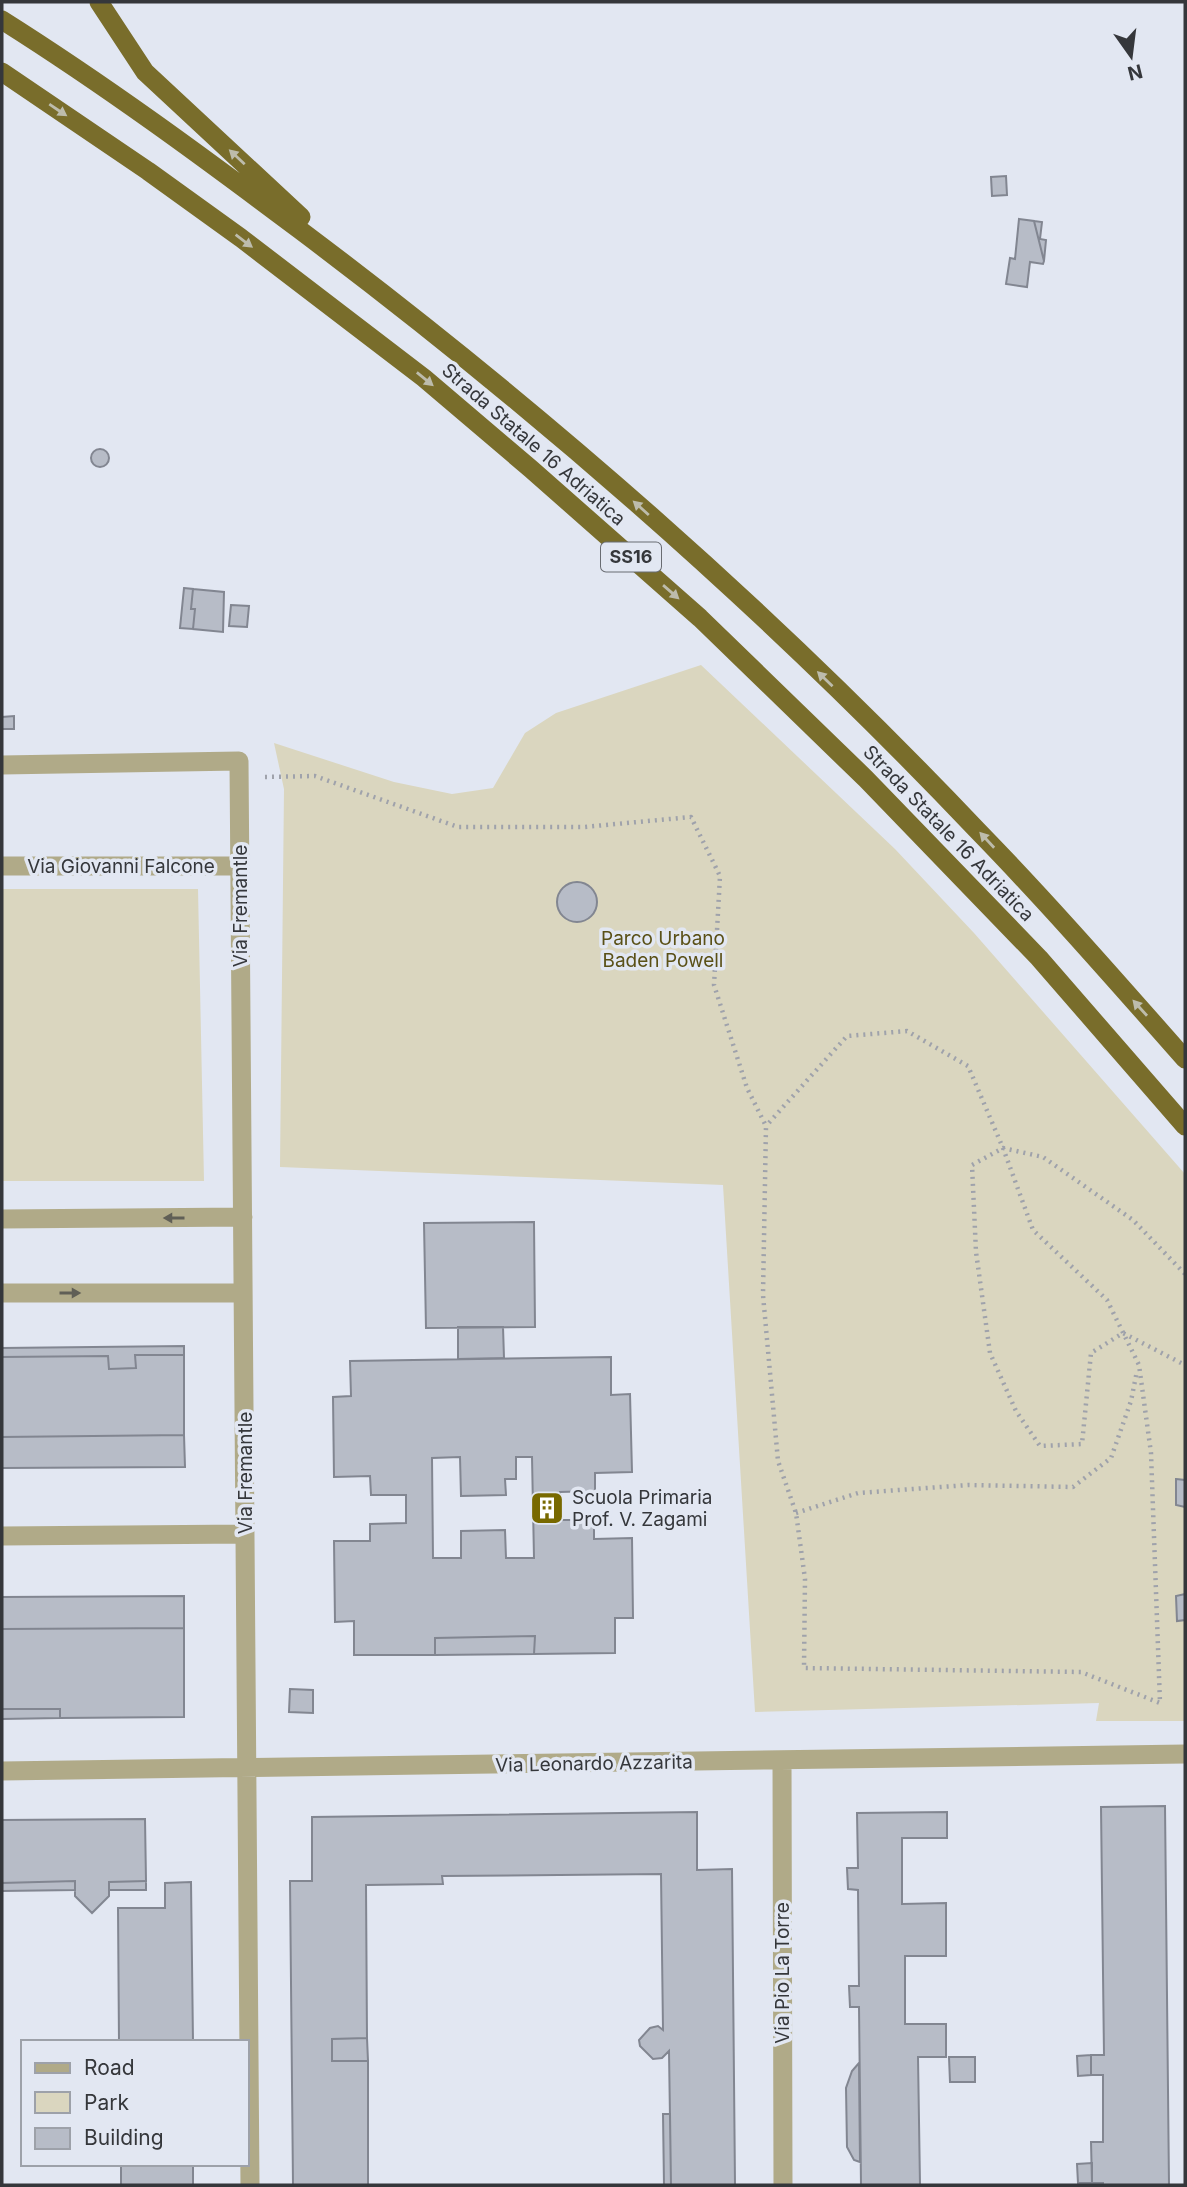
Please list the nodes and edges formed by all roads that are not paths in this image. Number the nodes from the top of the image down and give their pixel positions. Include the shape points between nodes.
1 (99, 2) edge
2 (2, 20) edge
3 (2, 72) edge
4 (376, 287) junction
5 (2, 765) edge
6 (2, 866) edge
7 (240, 866) junction
8 (1185, 1059) edge
9 (1185, 1126) edge
10 (243, 1217) junction
11 (2, 1219) edge
12 (2, 1293) edge
13 (243, 1293) junction
14 (245, 1534) junction
15 (2, 1535) edge
16 (1185, 1754) edge
17 (782, 1760) junction
18 (247, 1768) junction
19 (2, 1771) edge
20 (250, 2185) edge
21 (783, 2185) edge

4 -> 1 highway via 145,72
2 - 4 highway, Strada Statale 16 Adriatica / SS16 via 202,156
3 -> 9 highway, Strada Statale 16 Adriatica / SS16 via 220,223 424,378 690,610 866,779 1039,958
8 -> 4 highway, Strada Statale 16 Adriatica / SS16 via 976,829 732,589 566,442
5 - 7 street, Via Fremantle via 239,769
6 - 7 street, Via Giovanni Falcone
7 - 10 street, Via Fremantle
10 -> 11 street
10 - 13 street, Via Fremantle
12 -> 13 street
13 - 14 street, Via Fremantle
14 - 15 street
14 - 18 street, Via Fremantle
16 - 17 street, Via Leonardo Azzarita
17 - 18 street, Via Leonardo Azzarita
17 - 21 street, Via Pio La Torre
18 - 19 street, Via Leonardo Azzarita
18 - 20 street, Via Fremantle

